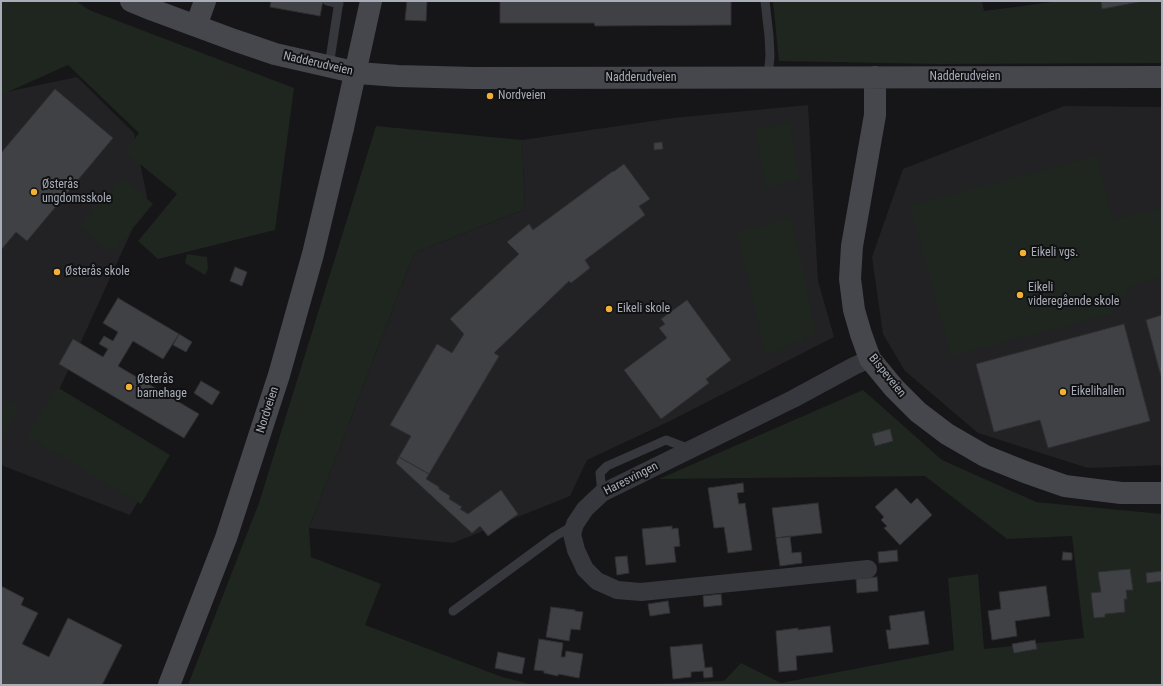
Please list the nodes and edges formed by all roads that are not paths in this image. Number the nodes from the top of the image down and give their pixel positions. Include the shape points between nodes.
1 (131, 1) edge
2 (205, 1) edge
3 (327, 1) edge
4 (371, 1) edge
5 (765, 1) edge
6 (339, 2) edge
7 (177, 9) edge
8 (196, 26) junction
9 (329, 66) junction
10 (768, 77) junction
11 (875, 77) junction
12 (1162, 77) edge
13 (870, 359) junction
14 (1162, 493) edge
15 (575, 524) junction
16 (868, 569) dead end
17 (453, 611) dead end
18 (169, 685) edge

1 - 7 main road, Nadderudveien via 153,10
2 - 8 main road
3 - 6 lane
4 - 18 main road, Nordveien, bridge via 313,254 279,375 226,538
5 - 10 lane via 770,56
6 - 9 lane
7 - 8 main road, Nadderudveien
8 - 9 main road, Nadderudveien via 275,54
9 - 10 main road, Nadderudveien via 358,73 473,78
10 - 11 main road, Nadderudveien
11 - 12 main road, Nadderudveien
11 - 13 main road, Bispeveien via 874,115 852,246 850,279 860,334
13 - 14 main road, Bispeveien via 918,412 985,456 1065,486 1120,493
13 - 15 street, Haresvingen via 602,493 585,509
15 - 16 street via 572,534 585,569 597,581 617,590 641,592
15 - 17 lane

